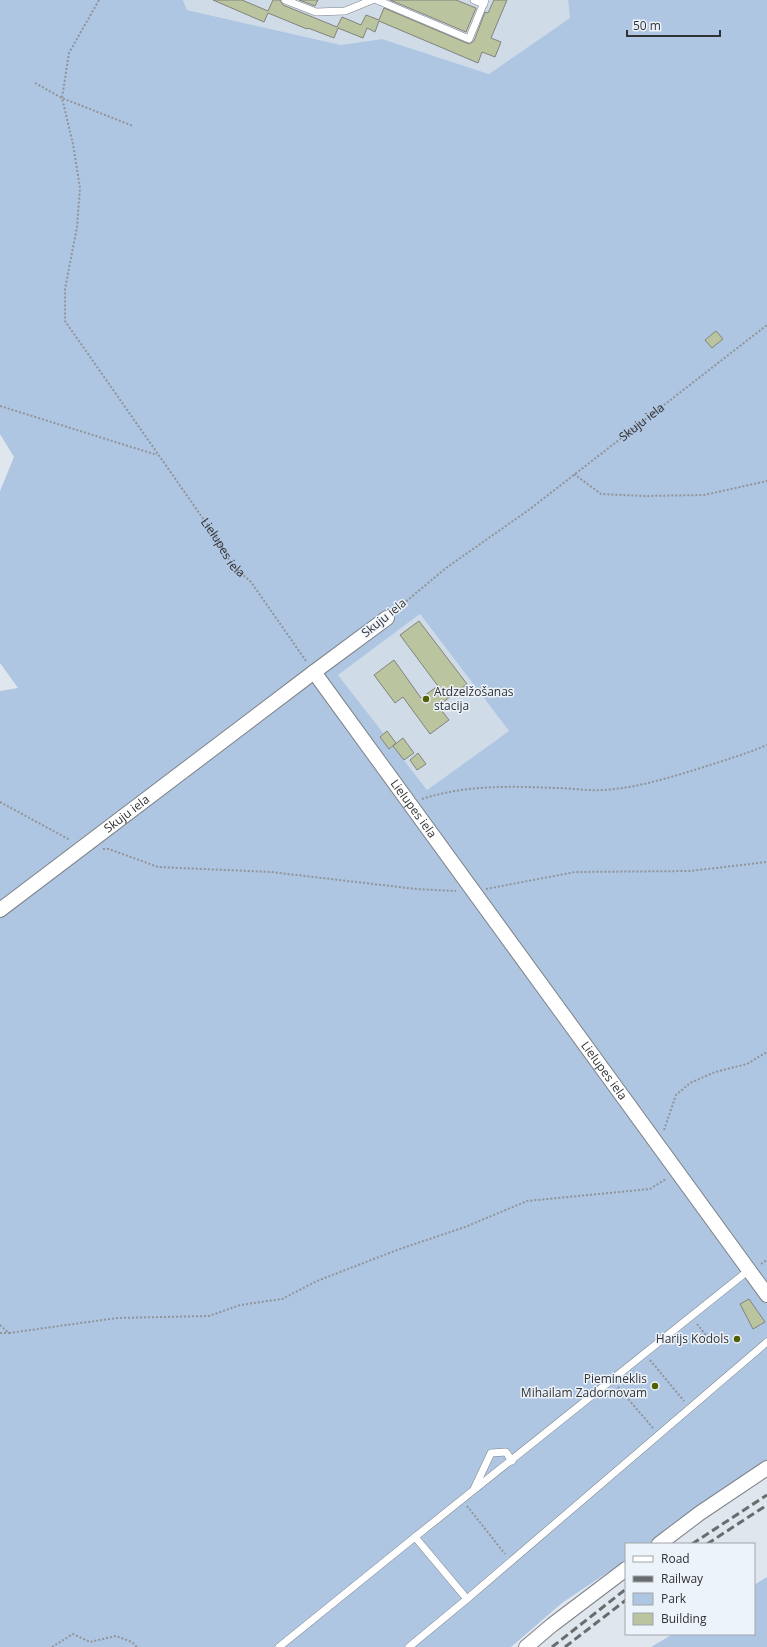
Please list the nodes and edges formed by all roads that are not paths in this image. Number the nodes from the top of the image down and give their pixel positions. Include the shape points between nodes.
1 (285, 0) edge
2 (372, 0) edge
3 (377, 0) edge
4 (474, 0) edge
5 (484, 2) edge
6 (387, 618) road end
7 (314, 672) junction
8 (0, 910) edge
9 (749, 1270) junction
10 (767, 1294) edge
11 (767, 1342) edge
12 (512, 1461) junction
13 (767, 1468) edge
14 (473, 1491) junction
15 (415, 1537) junction
16 (660, 1543) edge
17 (625, 1570) edge
18 (467, 1599) junction
19 (279, 1647) edge
20 (409, 1647) edge
21 (526, 1647) edge

1 - 2 lane via 316,12 345,11
3 - 5 lane via 469,39
4 - 5 lane
6 - 7 street, Skuju iela
7 - 8 street, Skuju iela
7 - 9 street, Lielupes iela
9 - 10 street, Lielupes iela
9 - 12 lane
11 - 18 lane
12 - 14 lane
12 - 14 lane via 506,1452 491,1452
13 - 16 street
14 - 15 lane
15 - 18 lane
15 - 19 lane
17 - 21 street
18 - 20 lane

